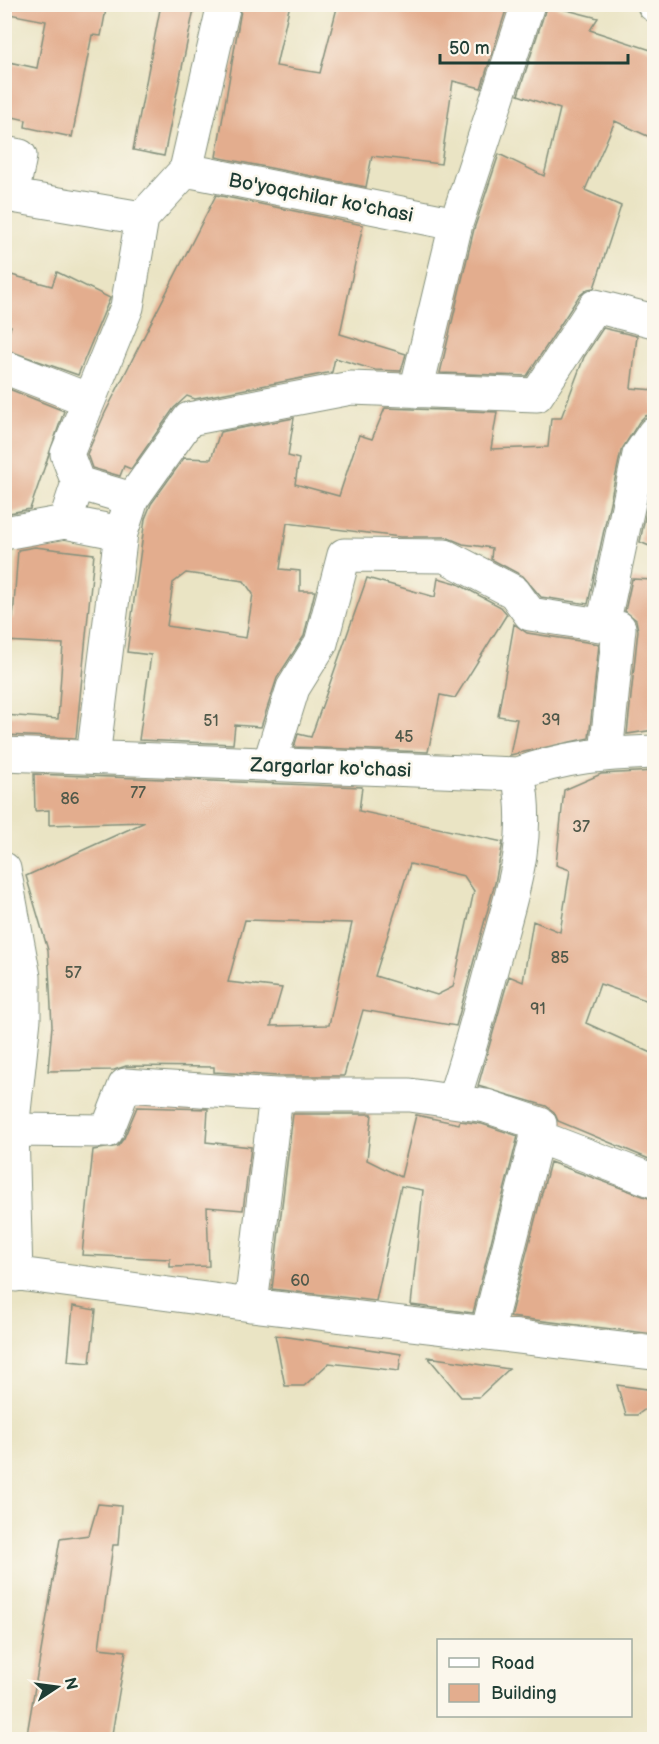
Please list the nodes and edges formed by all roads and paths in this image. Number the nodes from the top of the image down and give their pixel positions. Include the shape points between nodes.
1 (224, 4) edge
2 (528, 4) edge
3 (4, 153) edge
4 (186, 170) junction
5 (8, 198) edge
6 (142, 218) junction
7 (456, 224) junction
8 (654, 321) edge
9 (4, 367) edge
10 (416, 391) junction
11 (89, 400) junction
12 (654, 433) edge
13 (78, 483) junction
14 (132, 498) junction
15 (65, 522) junction
16 (4, 533) edge
17 (121, 533) junction
18 (603, 625) junction
19 (654, 753) edge
20 (4, 754) edge
21 (606, 754) junction
22 (93, 757) junction
23 (269, 765) junction
24 (518, 774) junction
25 (6, 880) edge
26 (276, 1095) junction
27 (453, 1101) junction
28 (12, 1130) junction
29 (536, 1136) junction
30 (654, 1181) edge
31 (10, 1273) edge
32 (251, 1305) junction
33 (487, 1333) junction
34 (654, 1353) edge

1 - 4 street
2 - 7 street
3 - 5 street via 20,156
4 - 6 street
4 - 7 street, Bo'yoqchilar ko'chasi
5 - 6 street
6 - 11 street via 127,307
7 - 10 street
8 - 10 street via 595,306 537,395
9 - 11 street
10 - 14 street via 351,388 189,419
11 - 13 street via 67,454
12 - 18 street via 639,455
13 - 14 street
13 - 15 street
14 - 17 street
15 - 16 street
15 - 17 street
17 - 22 street
18 - 21 street via 619,628
18 - 23 street via 530,614 514,592 446,556 344,555 321,643 293,688
19 - 21 street, Zargarlar ko'chasi
20 - 22 street, Zargarlar ko'chasi
21 - 24 street, Zargarlar ko'chasi via 544,764
22 - 23 street, Zargarlar ko'chasi
23 - 24 street, Zargarlar ko'chasi
24 - 27 street via 524,804 521,860
25 - 28 street via 24,977 24,1020
26 - 27 street via 410,1095
26 - 28 street via 125,1085 107,1131
26 - 32 street
27 - 29 street via 486,1106 540,1124
28 - 31 street
29 - 30 street
29 - 33 street
31 - 32 street
32 - 33 street
33 - 34 street

